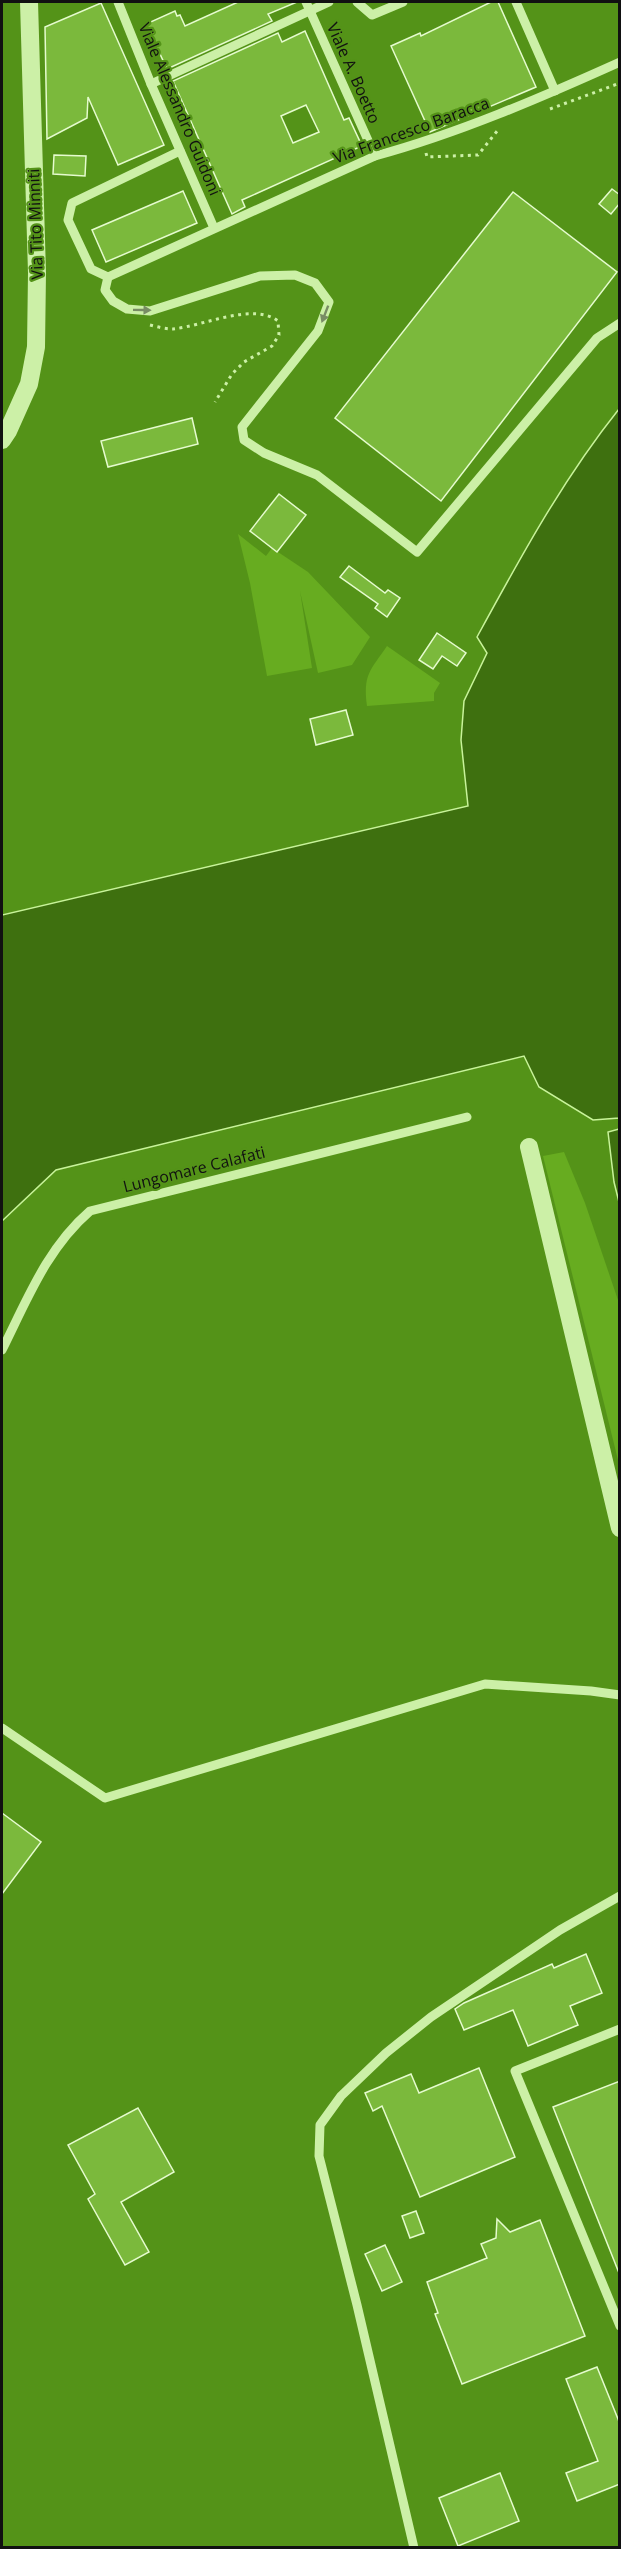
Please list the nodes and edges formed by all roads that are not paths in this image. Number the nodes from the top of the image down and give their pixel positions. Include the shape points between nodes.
1 (29, 2) edge
2 (118, 2) edge
3 (306, 2) edge
4 (329, 2) edge
5 (357, 2) edge
6 (403, 2) edge
7 (516, 2) edge
8 (310, 11) junction
9 (620, 62) edge
10 (151, 84) junction
11 (555, 91) junction
12 (180, 151) junction
13 (375, 156) junction
14 (214, 228) junction
15 (108, 277) junction
16 (620, 323) edge
17 (2, 440) edge
18 (467, 1116) dead end
19 (529, 1147) dead end
20 (2, 1350) edge
21 (620, 1528) edge
22 (620, 1695) edge
23 (2, 1728) edge
24 (620, 1896) edge
25 (620, 2029) edge
26 (620, 2326) edge
27 (414, 2547) edge

1 - 17 street, Via Tito Minniti via 36,347 29,384
2 - 10 lane, Viale Alessandro Guidoni
3 - 8 lane, Viale A. Boetto
4 - 8 lane
5 - 6 lane via 372,15
7 - 11 lane
8 - 10 lane
8 - 13 lane, Viale A. Boetto
9 - 11 lane, Via Francesco Baracca
10 - 12 lane, Viale Alessandro Guidoni
11 - 13 lane, Via Francesco Baracca via 422,143
12 - 14 lane, Viale Alessandro Guidoni
12 - 15 lane via 72,202 68,220 91,269
13 - 14 lane, Via Francesco Baracca
14 - 15 lane, Via Francesco Baracca
15 -> 16 lane via 105,291 113,301 127,309 150,311 260,276 295,275 315,283 329,302 318,331 242,427 244,440 264,453 317,475 417,552 597,338
18 - 20 lane, Lungomare Calafati via 90,1211 53,1250
19 - 21 street
22 - 23 lane via 485,1684 105,1798
24 - 27 lane via 560,1930 431,2017 341,2096 320,2125 319,2157
25 - 26 lane via 515,2071

